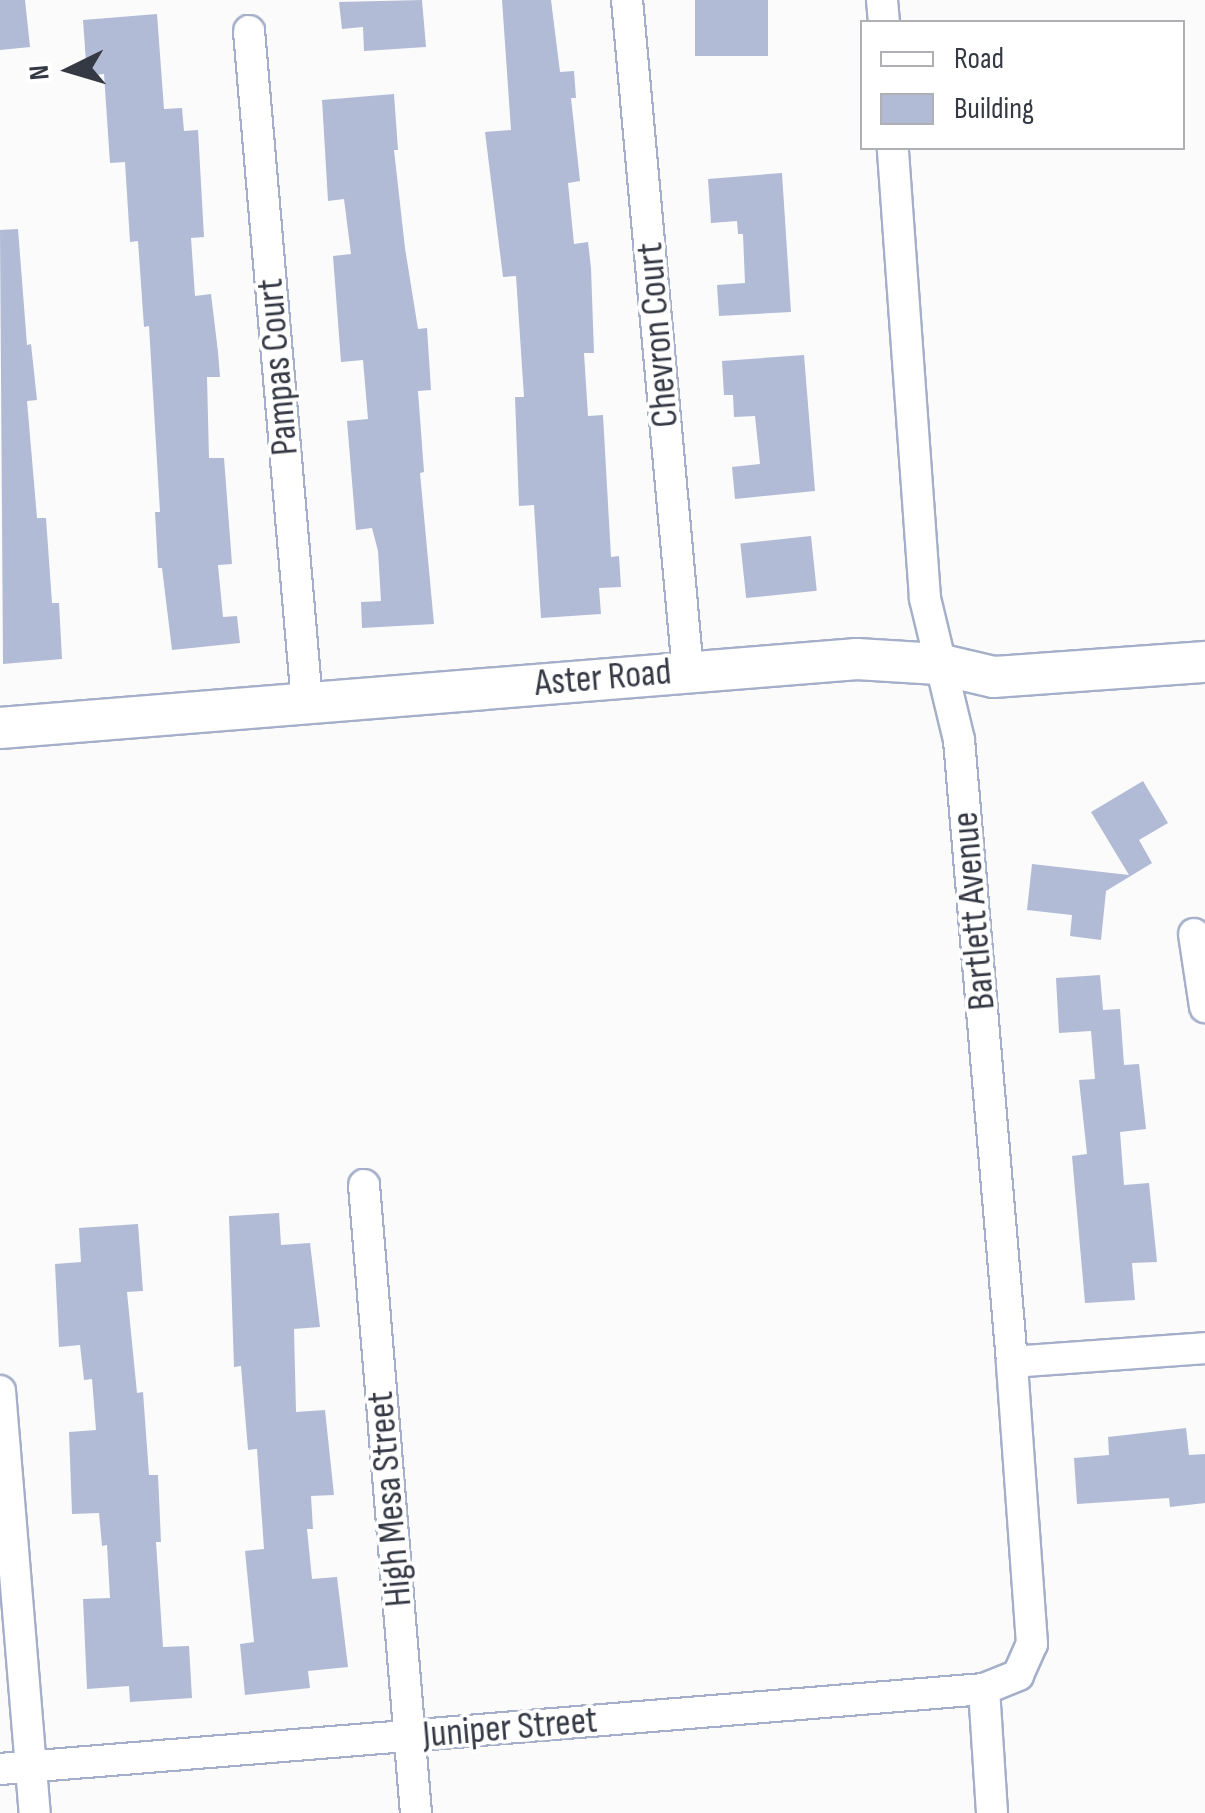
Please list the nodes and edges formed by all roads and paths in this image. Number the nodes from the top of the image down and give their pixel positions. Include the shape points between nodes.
1 (627, 0) edge
2 (248, 31) dead end
3 (892, 150) edge
4 (1205, 662) edge
5 (938, 664) junction
6 (688, 671) junction
7 (307, 702) junction
8 (0, 728) edge
9 (1194, 934) dead end
10 (1205, 1007) edge
11 (364, 1185) dead end
12 (1205, 1348) edge
13 (1012, 1362) junction
14 (0, 1391) edge
15 (1018, 1675) joint
16 (984, 1689) junction
17 (410, 1736) junction
18 (31, 1767) junction
19 (0, 1770) edge
20 (35, 1813) edge
21 (416, 1813) edge
22 (992, 1813) edge

1 - 6 street, Chevron Court
2 - 7 street, Pampas Court
3 - 5 street, Bartlett Avenue via 925,598
4 - 5 main road, Aster Road via 994,677
5 - 6 main road, Aster Road via 857,659
5 - 13 street, Bartlett Avenue via 960,740
6 - 7 main road, Aster Road
7 - 8 main road, Aster Road
9 - 10 street
11 - 17 street, High Mesa Street
12 - 13 street
13 - 15 street, Bartlett Avenue via 1032,1644
14 - 18 street
15 - 16 street, Juniper Street
16 - 17 street, Juniper Street
16 - 22 street
17 - 18 street, Juniper Street
17 - 21 street, High Mesa Street
18 - 19 street, Juniper Street
18 - 20 street

